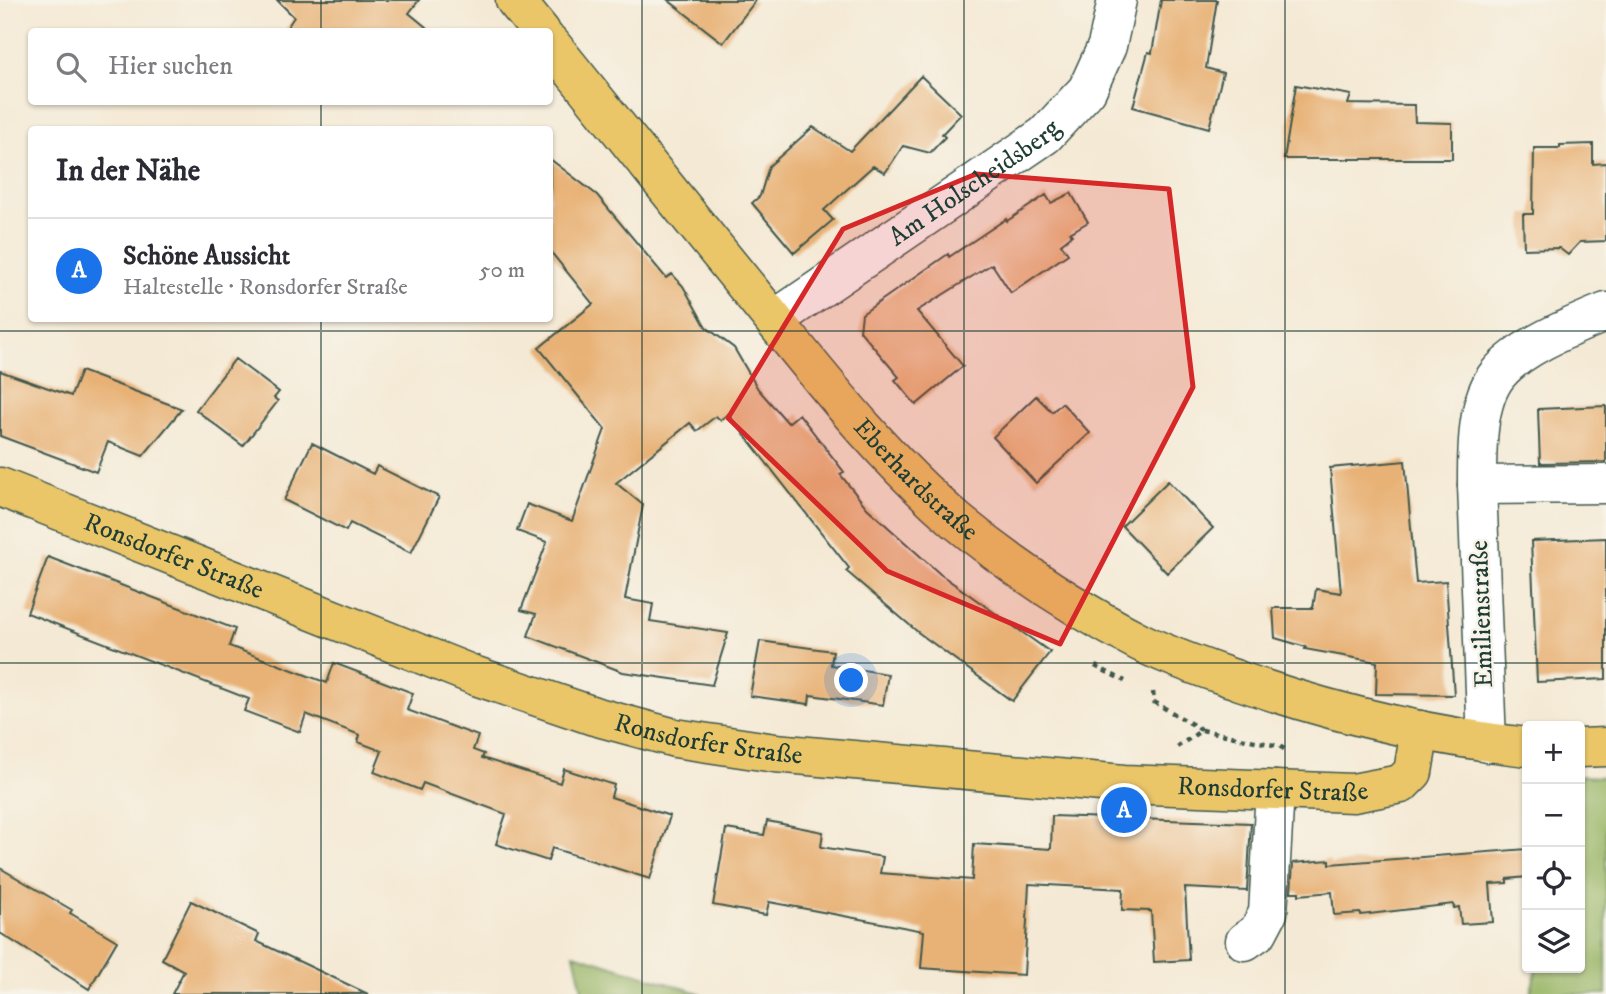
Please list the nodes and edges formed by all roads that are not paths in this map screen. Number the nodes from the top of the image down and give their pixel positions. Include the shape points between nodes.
1 (515, 0) edge
2 (1117, 0) edge
3 (538, 28) edge
4 (553, 47) edge
5 (1606, 312) edge
6 (774, 320) junction
7 (1606, 484) edge
8 (1477, 485) junction
9 (0, 487) edge
10 (1420, 730) junction
11 (1487, 743) junction
12 (1522, 746) edge
13 (1606, 747) edge
14 (1585, 748) edge
15 (1275, 790) junction
16 (1245, 941) dead end

1 - 3 main road
2 - 6 street, Am Holscheidsberg via 1107,46 1087,90 1045,135
4 - 6 main road, Eberhardstraße
5 - 8 street, Emilienstraße via 1551,336 1498,374 1481,421
6 - 10 main road, Eberhardstraße via 889,457 956,520 1066,601 1174,657 1302,702
7 - 8 street
8 - 11 street, Emilienstraße
9 - 15 main road, Ronsdorfer Straße via 476,676 675,738 775,753 1111,783
10 - 11 main road, Eberhardstraße
10 - 15 main road, Ronsdorfer Straße via 1413,772 1401,784 1353,793
11 - 12 main road, Eberhardstraße
13 - 14 main road
15 - 16 street via 1268,913 1258,932

